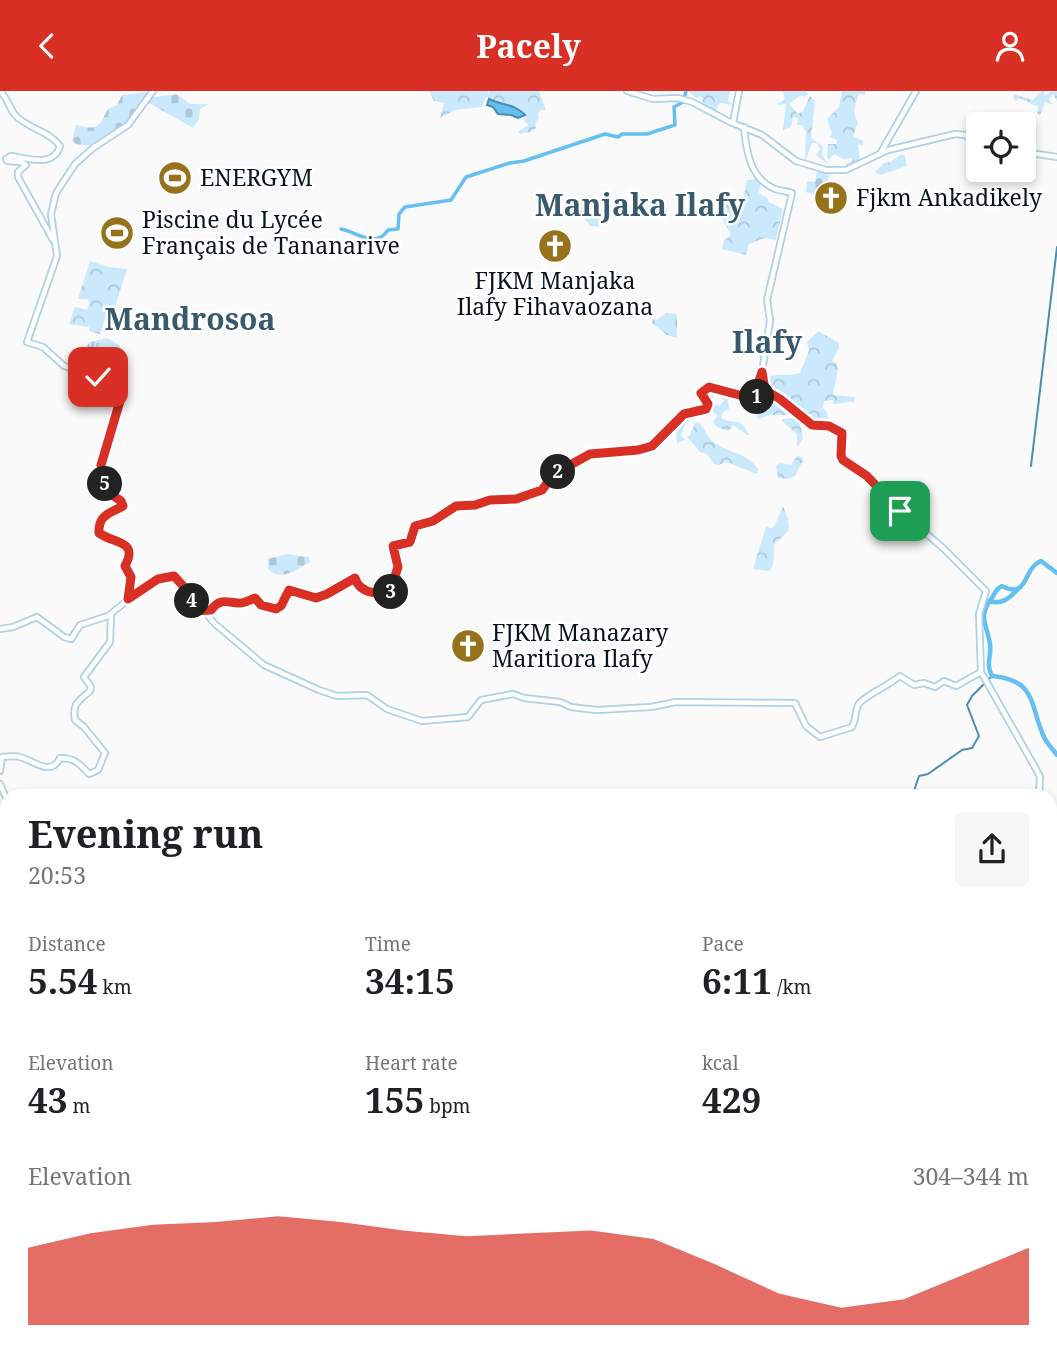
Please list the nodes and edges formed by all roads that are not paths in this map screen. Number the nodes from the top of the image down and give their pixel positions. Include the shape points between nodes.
1 (0, 91) edge
2 (153, 91) edge
3 (627, 91) edge
4 (739, 91) edge
5 (916, 91) edge
6 (733, 123) junction
7 (744, 127) junction
8 (966, 136) edge
9 (880, 152) junction
10 (1036, 154) edge
11 (1057, 157) edge
12 (53, 236) junction
13 (762, 372) junction
14 (128, 599) junction
15 (113, 612) junction
16 (205, 612) junction
17 (0, 629) edge
18 (981, 672) junction
19 (0, 771) edge
20 (1039, 789) edge

1 - 12 street via 17,117 60,146 52,158 6,159 26,165 17,174
2 - 12 street via 128,125 84,155 62,181 51,209
3 - 6 street via 653,99 684,99
4 - 6 street
5 - 9 street
6 - 7 street
7 - 9 street via 796,161 827,170 846,170
7 - 13 street via 748,160 766,183 792,195 767,300 770,333
8 - 9 street via 955,134
10 - 11 street
12 - 14 street via 57,256 27,342 43,347 64,366 122,383 101,465 108,492 123,506 106,513 99,530 129,549 125,566 131,577
13 - 16 street via 757,387 760,397 709,387 701,393 706,409 684,414 652,446 590,454 554,474 542,490 516,499 456,506 415,526 410,542 393,546 400,584 393,592 367,592 355,578 316,598 289,590 276,609 255,598 247,603 219,601
13 - 18 street via 765,390 812,425 842,433 843,460 867,476 984,588 979,622
14 - 15 street
14 - 16 street via 158,579 174,576 194,593 192,610
15 - 17 street via 81,624 69,639 37,617
15 - 19 street via 110,642 84,677 90,690 74,707 75,720 105,753 98,770 89,774 78,762 64,758 51,768 15,756 2,757
16 - 18 street via 273,670 337,696 370,696 387,709 428,722 468,717 481,699 511,694 596,710 677,702 772,702 795,703 806,726 820,737 852,727 858,704 901,676 914,685 935,687 944,681 956,686
18 - 20 street via 1037,769

